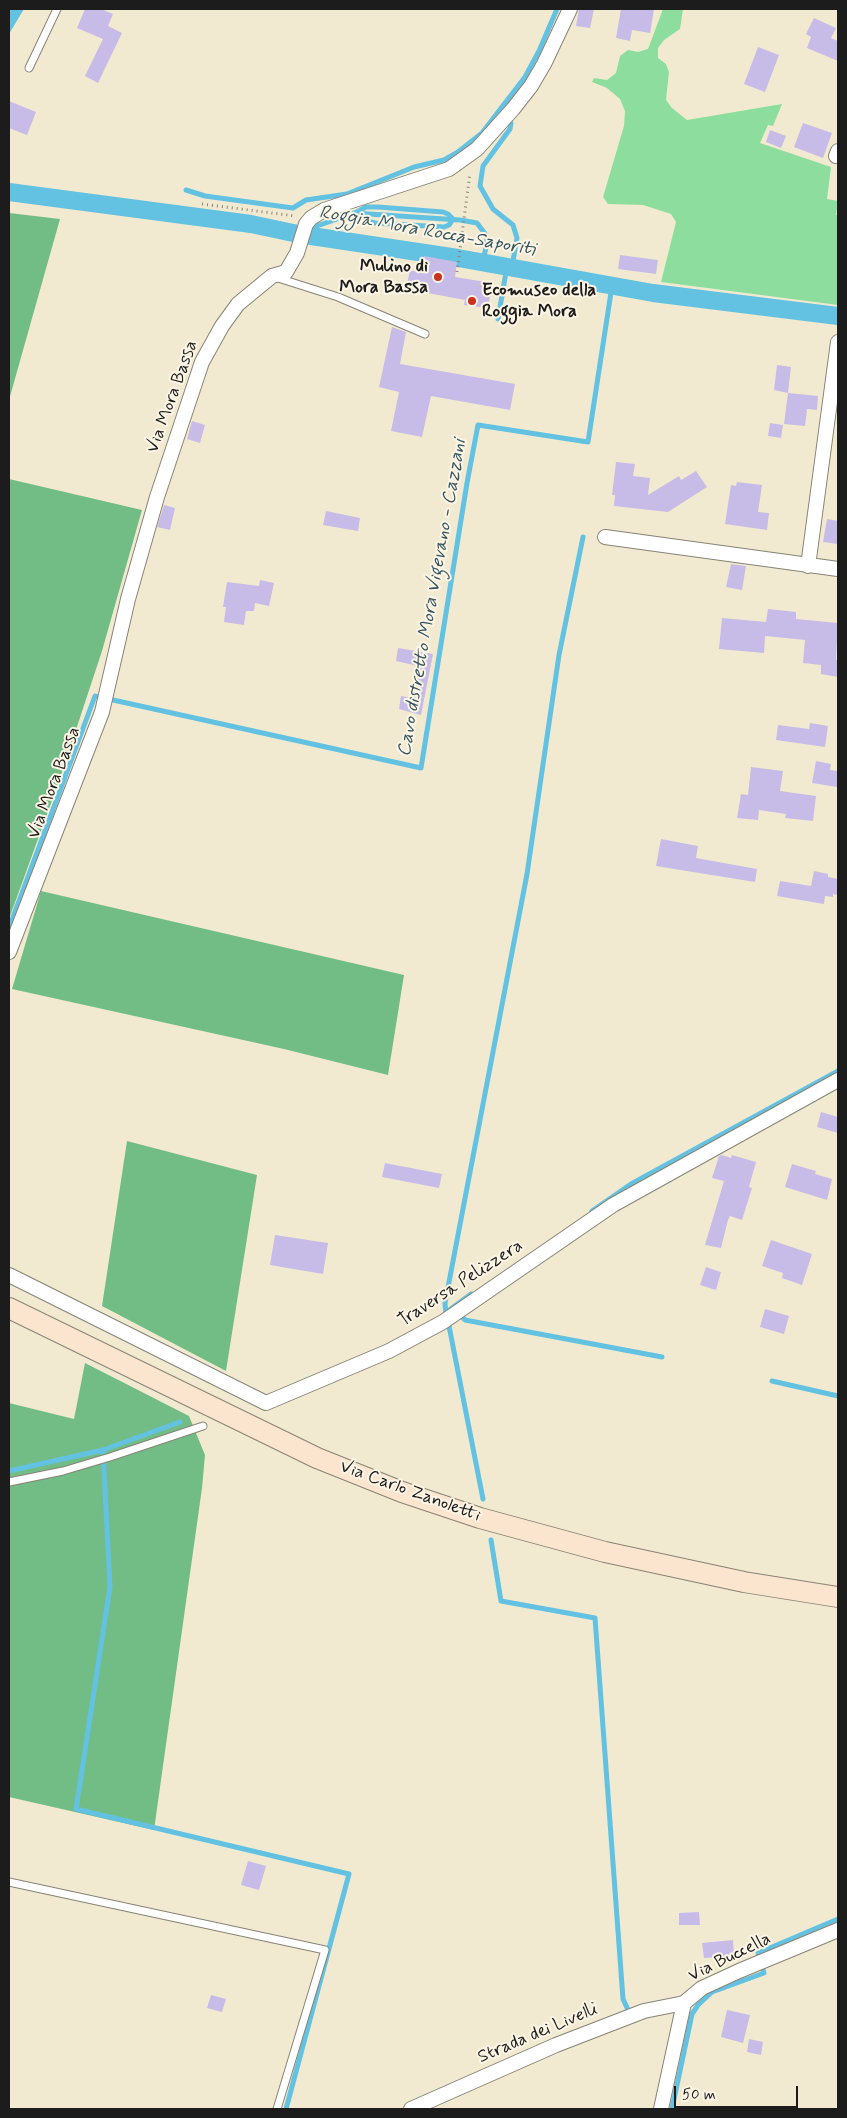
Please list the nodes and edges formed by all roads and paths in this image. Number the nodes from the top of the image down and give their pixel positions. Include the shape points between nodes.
1 (57, 9) edge
2 (570, 9) edge
3 (29, 68) dead end
4 (473, 153) junction
5 (202, 204) dead end
6 (308, 221) junction
7 (457, 272) dead end
8 (272, 276) junction
9 (425, 334) dead end
10 (838, 342) edge
11 (605, 537) dead end
12 (808, 566) junction
13 (838, 569) edge
14 (9, 952) edge
15 (838, 1080) edge
16 (9, 1275) edge
17 (9, 1308) edge
18 (203, 1426) dead end
19 (9, 1482) edge
20 (838, 1597) edge
21 (9, 1882) edge
22 (838, 1930) edge
23 (684, 2003) junction
24 (277, 2109) edge
25 (411, 2109) edge
26 (661, 2109) edge

1 - 3 lane
2 - 4 street via 544,64 505,118
4 - 6 street via 449,169 324,210
4 - 7 path
5 - 6 path
6 - 8 street, Via Mora Bassa via 297,253 286,272
8 - 9 lane via 338,297
8 - 14 street, Via Mora Bassa via 238,304 202,362 157,497 128,599 106,698 64,815
10 - 12 street
11 - 12 street
12 - 13 street
15 - 16 street, Traversa Pelizzera via 613,1204 443,1322 389,1351 266,1403
17 - 20 main road, Via Carlo Zanoletti via 308,1454 402,1492 480,1518 606,1552 744,1582
18 - 19 lane via 110,1457
21 - 24 lane via 326,1950
22 - 23 street, Via Buccella via 702,1988
23 - 25 street, Strada dei Livelli via 644,2011 556,2045
23 - 26 street, Via Buccella

